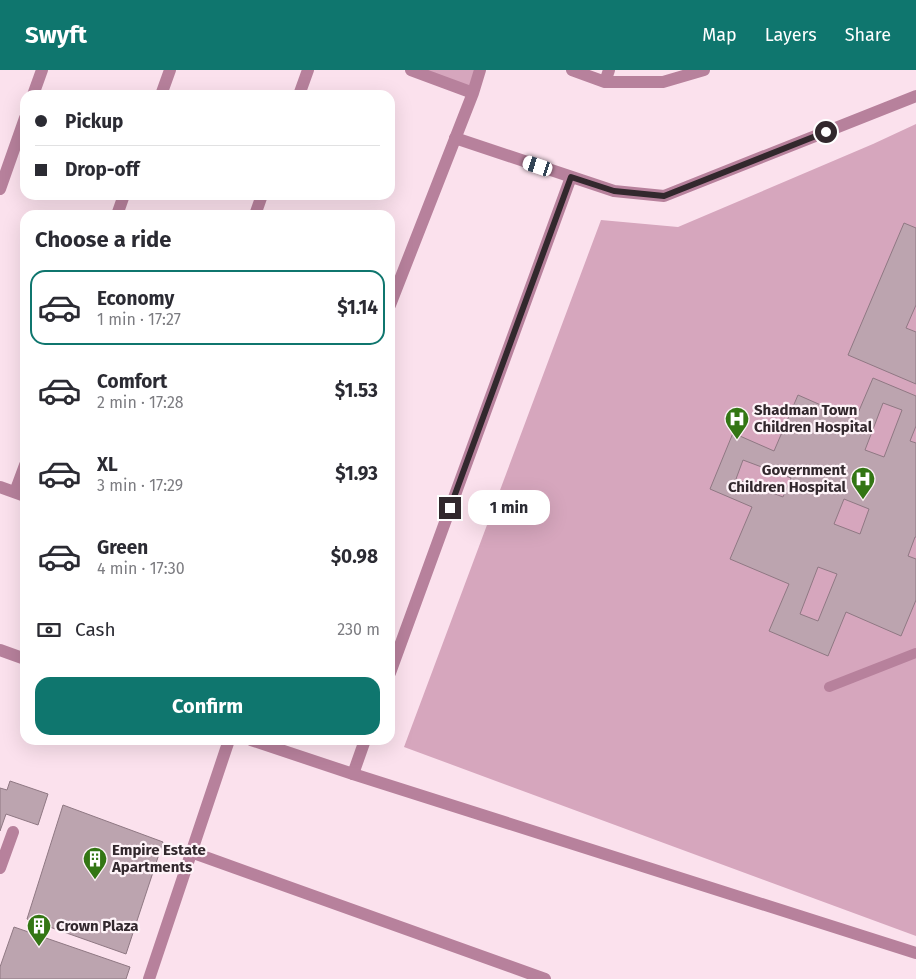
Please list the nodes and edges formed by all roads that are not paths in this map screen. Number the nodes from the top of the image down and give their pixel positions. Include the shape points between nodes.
1 (42, 70) edge
2 (170, 70) edge
3 (308, 70) edge
4 (411, 70) edge
5 (480, 70) edge
6 (572, 70) edge
7 (609, 70) edge
8 (704, 70) edge
9 (605, 82) junction
10 (35, 90) edge
11 (163, 90) edge
12 (301, 90) edge
13 (473, 93) junction
14 (916, 96) edge
15 (20, 132) edge
16 (455, 138) junction
17 (571, 177) junction
18 (0, 189) edge
19 (395, 292) edge
20 (0, 487) edge
21 (20, 494) edge
22 (0, 650) edge
23 (916, 653) edge
24 (20, 657) edge
25 (395, 659) edge
26 (829, 687) dead end
27 (227, 745) edge
28 (266, 745) edge
29 (364, 745) edge
30 (353, 774) junction
31 (13, 832) dead end
32 (192, 852) junction
33 (0, 868) edge
34 (916, 952) edge
35 (149, 979) edge
36 (546, 979) edge

1 - 10 street
2 - 11 street
3 - 12 street
4 - 13 street
5 - 13 street
6 - 9 street
7 - 9 street
8 - 9 street via 663,82
13 - 16 street
14 - 17 street via 664,196 614,191
15 - 18 street
16 - 17 street
16 - 19 street
17 - 25 street
20 - 21 street
22 - 24 street
23 - 26 lane
27 - 32 street
28 - 30 street
29 - 30 street
30 - 34 street
31 - 33 street
32 - 35 street
32 - 36 street

